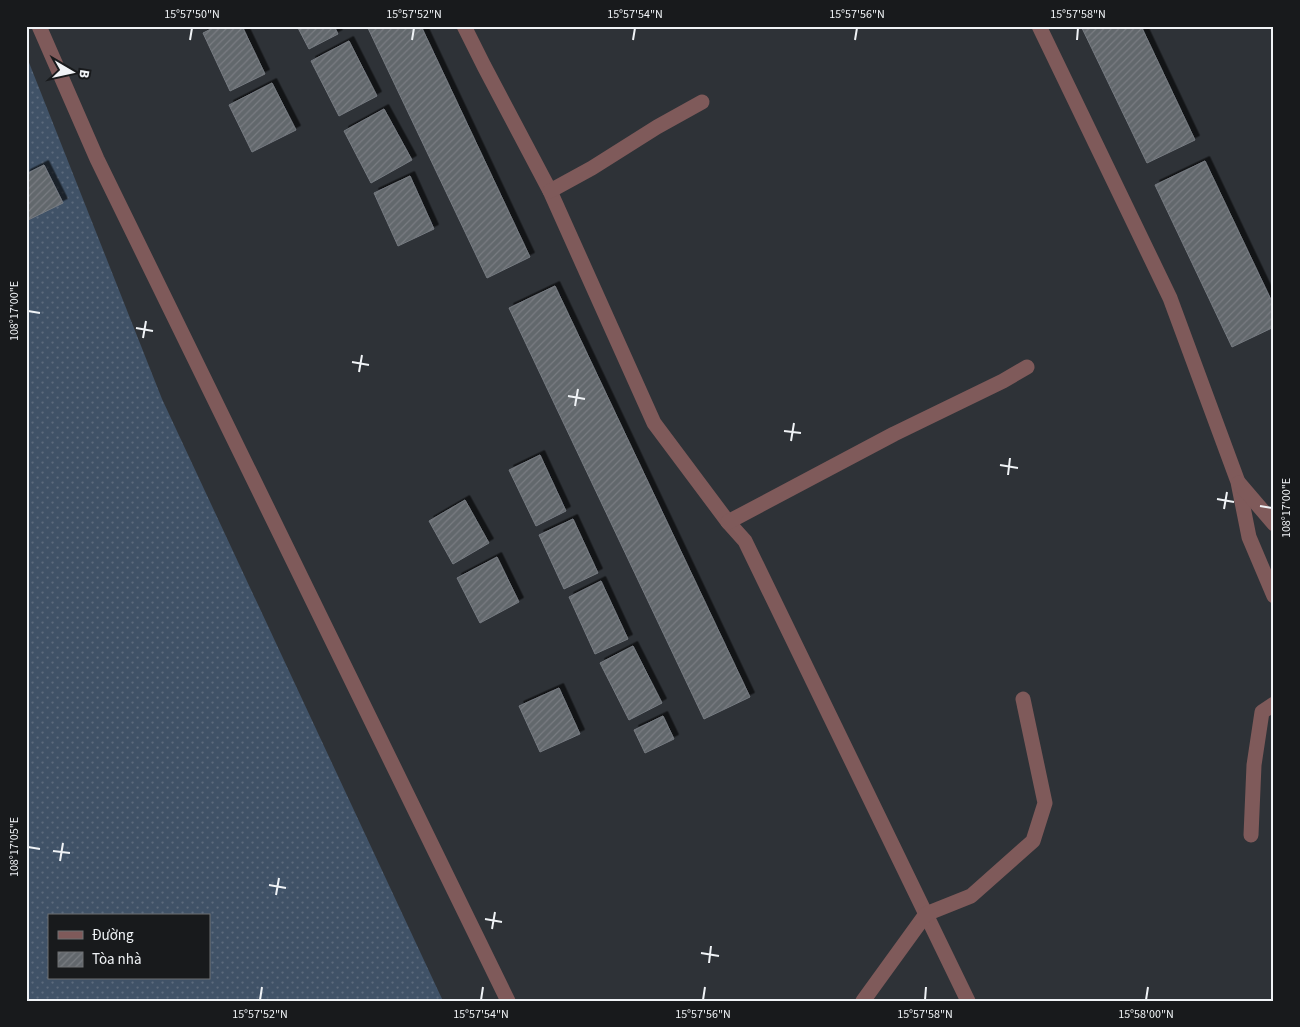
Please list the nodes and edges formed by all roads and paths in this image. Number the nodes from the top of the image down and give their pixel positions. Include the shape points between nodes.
1 (39, 26) edge
2 (464, 26) edge
3 (1039, 26) edge
4 (702, 102) dead end
5 (550, 191) junction
6 (1027, 367) dead end
7 (1238, 482) junction
8 (728, 522) junction
9 (1274, 524) edge
10 (1274, 596) edge
11 (1023, 699) dead end
12 (1274, 704) edge
13 (1251, 835) dead end
14 (926, 914) junction
15 (508, 1001) edge
16 (863, 1001) edge
17 (968, 1001) edge

1 - 15 street via 97,159
2 - 5 street
3 - 7 street via 1170,298
4 - 5 street
5 - 8 street via 654,423
6 - 8 street
7 - 9 street
7 - 10 street via 1249,537
8 - 14 street via 745,541
11 - 14 street via 1045,803 1033,841 971,896
12 - 13 street via 1262,712 1254,765
14 - 16 street
14 - 17 street

